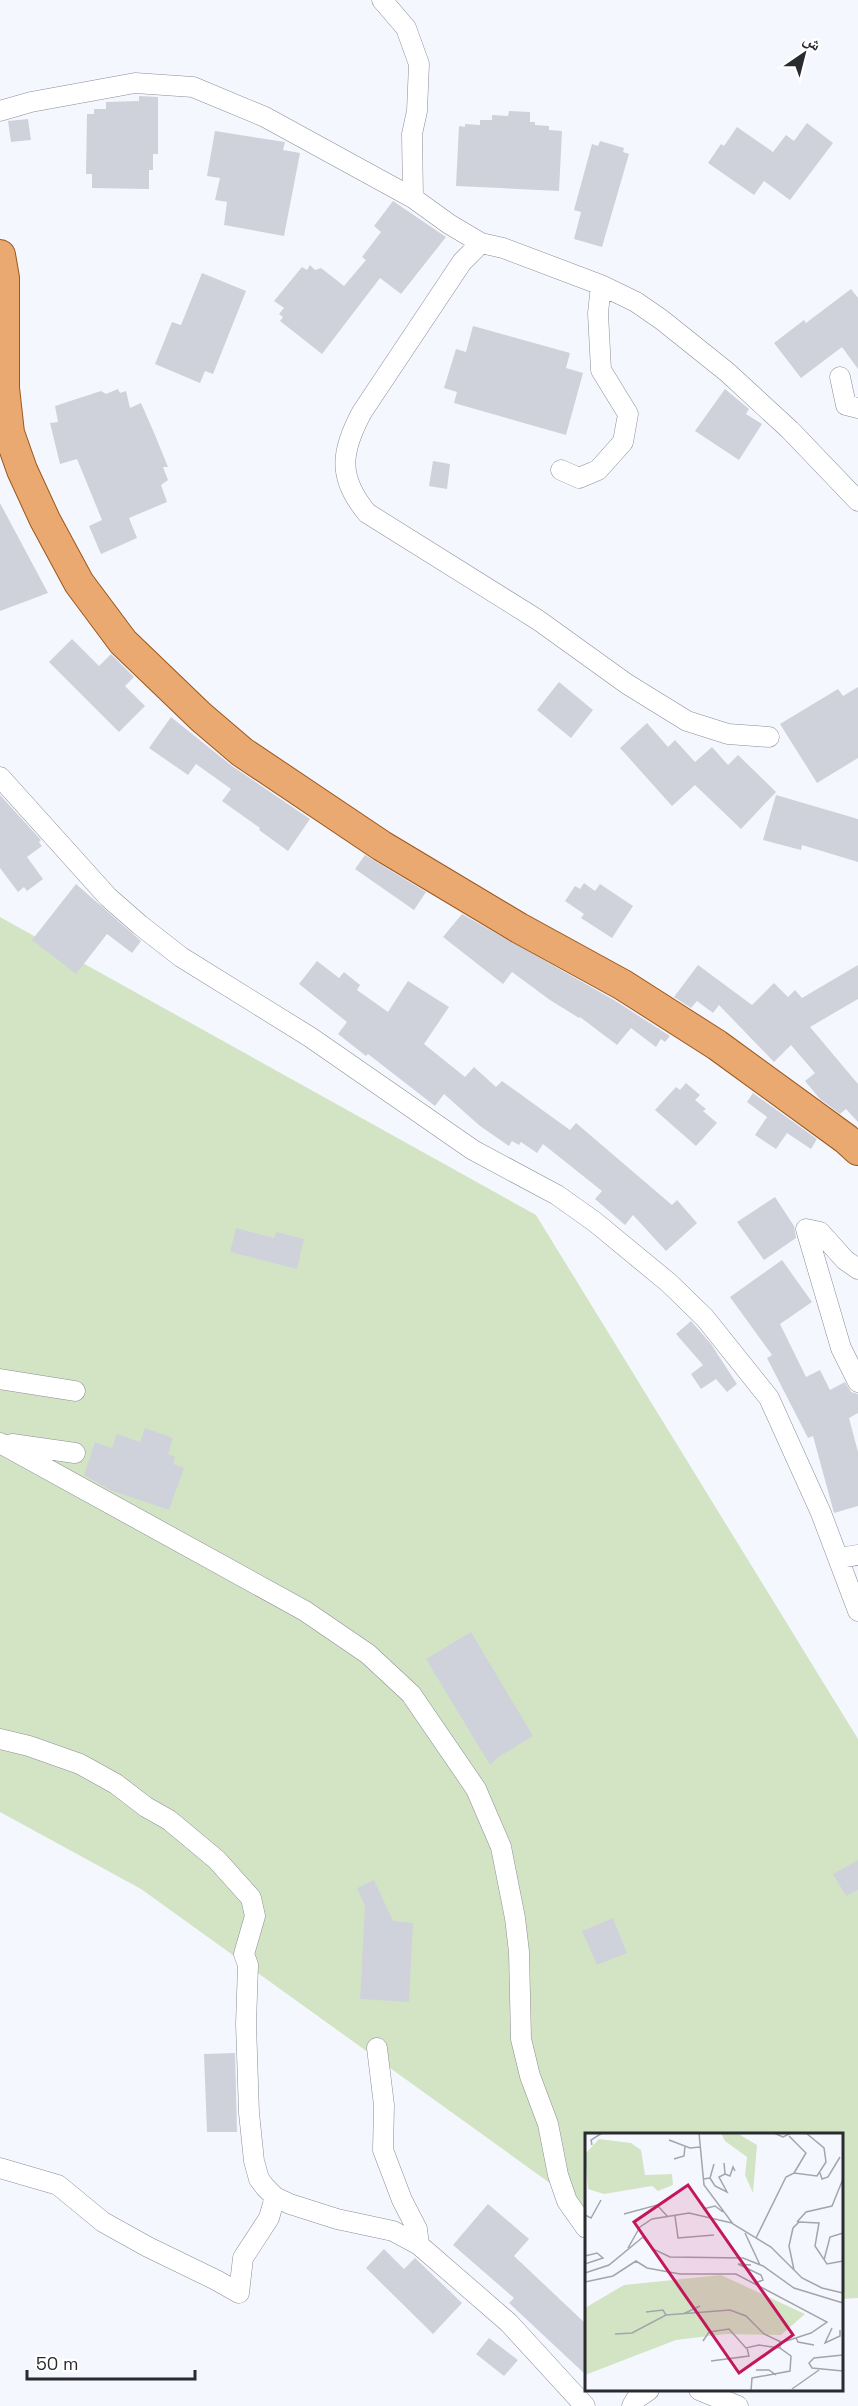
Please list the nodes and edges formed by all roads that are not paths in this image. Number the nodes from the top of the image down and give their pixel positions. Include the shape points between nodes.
1 (382, 0) edge
2 (0, 111) edge
3 (413, 198) junction
4 (481, 243) junction
5 (0, 255) edge
6 (601, 285) junction
7 (840, 377) dead end
8 (858, 408) edge
9 (561, 470) dead end
10 (858, 501) edge
11 (769, 737) dead end
12 (0, 777) edge
13 (858, 1150) edge
14 (858, 1269) edge
15 (0, 1379) edge
16 (858, 1382) edge
17 (75, 1391) dead end
18 (0, 1442) edge
19 (75, 1453) dead end
20 (849, 1556) edge
21 (858, 1611) edge
22 (0, 1739) edge
23 (377, 2048) dead end
24 (0, 2168) edge
25 (275, 2197) junction
26 (585, 2227) edge
27 (419, 2245) junction
28 (648, 2391) edge
29 (701, 2391) edge
30 (585, 2406) edge
31 (632, 2406) edge
32 (738, 2406) edge

1 - 3 street via 406,28 419,64 412,134
2 - 3 street via 135,82 193,87 265,117
3 - 4 street
4 - 6 street
4 - 11 street via 462,262 349,436 345,463 356,500 367,513 538,620 627,684 687,721 728,734
5 - 13 main road via 9,433 22,470 74,572 123,642 242,752 382,846 623,985 717,1045
6 - 9 street via 601,370 628,414 623,442 598,470 579,478
6 - 10 street via 662,320 726,372 790,430
7 - 8 street via 846,405
12 - 20 street via 108,897 181,957 310,1036 473,1150 557,1196 669,1283 705,1318 769,1398
14 - 16 street via 820,1232 806,1229 841,1348
15 - 17 street
18 - 19 street
18 - 26 street via 304,1611 368,1654 411,1694 476,1789 501,1847 519,1952 522,2039 530,2076 548,2124 567,2202
20 - 21 street
22 - 25 street via 80,1764 116,1784 169,1820 217,1860 251,1898 255,1916 243,1954 248,1965 251,2143 259,2179
23 - 27 street via 384,2105 383,2150 417,2229
24 - 25 street via 58,2185 104,2222 238,2294 243,2258 269,2218
25 - 27 street via 337,2219 393,2231
27 - 30 street via 509,2323
28 - 31 street
29 - 32 street

